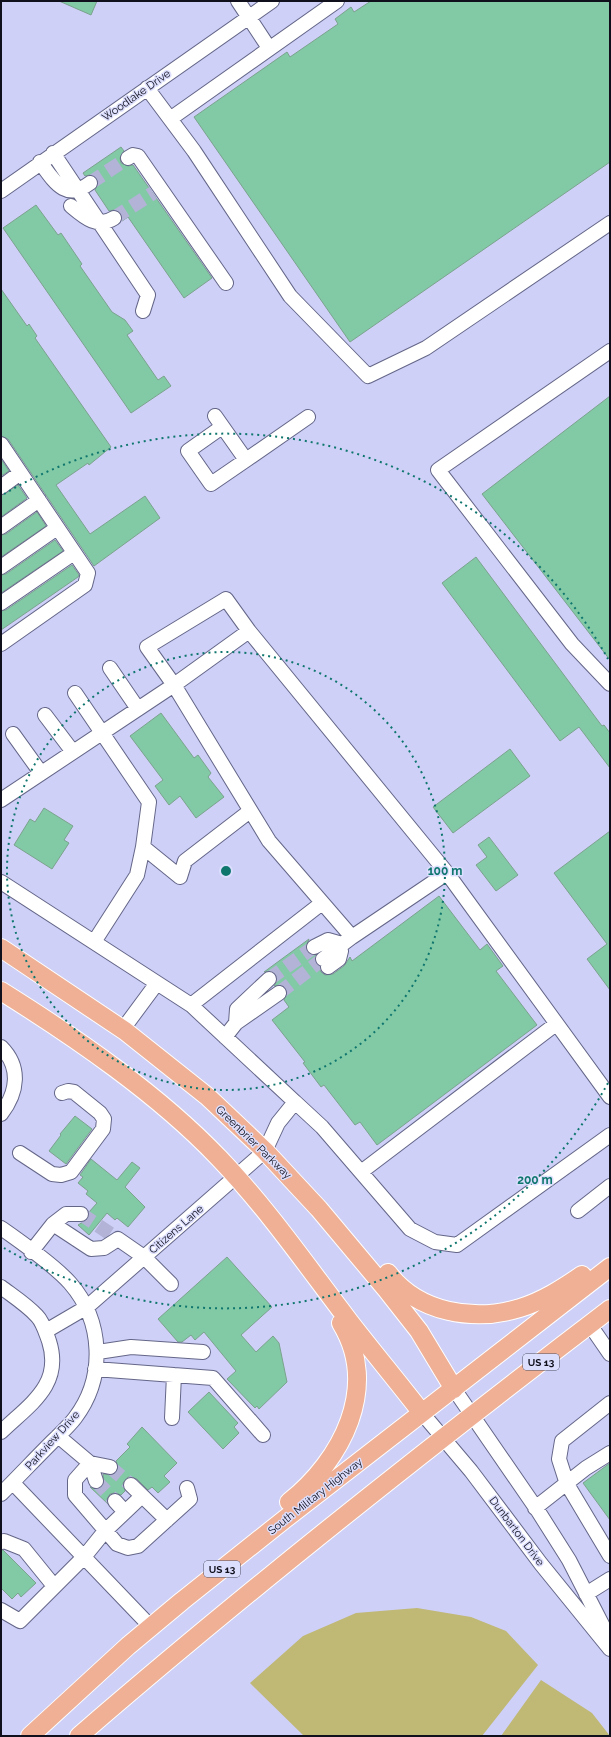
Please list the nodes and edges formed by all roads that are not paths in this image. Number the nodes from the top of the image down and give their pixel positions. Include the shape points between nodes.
1 (238, 1) edge
2 (272, 1) edge
3 (337, 1) edge
4 (249, 17) junction
5 (269, 48) junction
6 (147, 88) junction
7 (170, 119) junction
8 (53, 153) junction
9 (128, 158) dead end
10 (40, 162) junction
11 (84, 187) junction
12 (1, 190) edge
13 (72, 206) dead end
14 (114, 218) tunnel mouth
15 (100, 223) junction
16 (610, 223) edge
17 (226, 283) dead end
18 (143, 311) dead end
19 (610, 351) edge
20 (308, 417) dead end
21 (2, 448) edge
22 (246, 460) junction
23 (20, 473) junction
24 (1, 487) edge
25 (39, 500) junction
26 (1, 527) edge
27 (58, 528) junction
28 (74, 552) junction
29 (1, 567) edge
30 (1, 603) edge
31 (249, 631) junction
32 (1, 644) edge
33 (110, 668) dead end
34 (610, 684) edge
35 (174, 685) junction
36 (75, 693) dead end
37 (138, 709) junction
38 (45, 715) dead end
39 (103, 733) junction
40 (13, 734) dead end
41 (73, 752) junction
42 (41, 773) junction
43 (3, 794) edge
44 (250, 811) junction
45 (143, 847) junction
46 (447, 874) junction
47 (1, 882) edge
48 (322, 903) junction
49 (347, 941) junction
50 (94, 942) junction
51 (314, 947) tunnel mouth
52 (1, 948) edge
53 (325, 963) tunnel mouth
54 (269, 979) tunnel mouth
55 (157, 982) junction
56 (1, 991) edge
57 (281, 996) tunnel mouth
58 (191, 1004) junction
59 (236, 1023) junction
60 (556, 1024) junction
61 (123, 1029) junction
62 (225, 1037) junction
63 (1, 1047) edge
64 (62, 1093) dead end
65 (610, 1097) edge
66 (295, 1102) junction
67 (1, 1114) edge
68 (610, 1135) edge
69 (265, 1151) junction
70 (20, 1153) dead end
71 (361, 1172) junction
72 (236, 1176) junction
73 (610, 1186) edge
74 (578, 1211) dead end
75 (81, 1214) tunnel mouth
76 (53, 1224) junction
77 (1, 1228) edge
78 (339, 1233) junction
79 (290, 1242) junction
80 (32, 1252) junction
81 (610, 1254) edge
82 (144, 1257) junction
83 (610, 1267) edge
84 (171, 1284) dead end
85 (1, 1286) edge
86 (87, 1307) junction
87 (610, 1309) edge
88 (590, 1325) junction
89 (46, 1331) junction
90 (98, 1352) junction
91 (203, 1352) dead end
92 (610, 1354) edge
93 (95, 1369) junction
94 (174, 1375) junction
95 (454, 1389) junction
96 (610, 1403) edge
97 (422, 1413) junction
98 (472, 1415) junction
99 (172, 1418) dead end
100 (1, 1432) edge
101 (263, 1435) dead end
102 (58, 1436) junction
103 (442, 1437) junction
104 (610, 1453) edge
105 (90, 1463) junction
106 (110, 1467) tunnel mouth
107 (96, 1481) tunnel mouth
108 (12, 1483) junction
109 (566, 1484) junction
110 (130, 1486) tunnel mouth
111 (187, 1488) dead end
112 (1, 1494) edge
113 (142, 1496) junction
114 (115, 1501) tunnel mouth
115 (535, 1508) junction
116 (124, 1512) junction
117 (168, 1520) junction
118 (105, 1531) junction
119 (1, 1542) edge
120 (610, 1556) edge
121 (84, 1557) junction
122 (610, 1579) edge
123 (54, 1586) junction
124 (198, 1588) junction
125 (586, 1594) junction
126 (1, 1610) edge
127 (151, 1627) junction
128 (610, 1640) edge
129 (610, 1649) edge
130 (30, 1736) edge
131 (79, 1736) edge

1 - 4 street
2 - 4 street, Woodlake Drive
3 - 5 street
4 - 5 street
4 - 6 street, Woodlake Drive
5 - 7 street
6 - 7 street
6 - 8 street, Woodlake Drive
7 - 16 street via 290,296 368,376 426,348
8 - 10 street, Woodlake Drive
8 - 11 street
9 - 17 street via 138,156 156,190
10 - 11 street via 57,185 70,191
10 - 12 street, Woodlake Drive
11 - 15 street
13 - 15 street via 90,220
14 - 15 street
15 - 18 street via 148,295
19 - 34 street via 438,470 572,644
20 - 22 street
21 - 23 street
22 - 22 street via 218,421 188,451 211,484
23 - 24 street
23 - 25 street
25 - 26 street
25 - 27 street
27 - 28 street
27 - 29 street
28 - 30 street
28 - 32 street via 88,573 86,585
31 - 35 street
31 - 35 street via 226,599 147,647
31 - 46 street
33 - 37 street
35 - 37 street
35 - 44 street
36 - 39 street
37 - 39 street
38 - 41 street
39 - 41 street
39 - 45 street via 149,802
40 - 42 street
41 - 42 street
42 - 43 street
44 - 45 street via 185,862 180,877
44 - 48 street via 280,855
45 - 50 street via 137,875
46 - 49 street
46 - 60 street
47 - 50 street
48 - 49 street
48 - 58 street
49 - 51 street via 328,940
49 - 53 street
50 - 55 street
52 - 61 main road, Greenbrier Parkway
54 - 59 street via 237,1009
55 - 58 street
55 - 61 street
56 - 72 main road via 121,1073 190,1130
57 - 59 street
58 - 62 street
59 - 62 street
60 - 65 street
60 - 71 street
61 - 69 main road, Greenbrier Parkway via 208,1097
62 - 66 street
63 - 67 street via 11,1058 15,1088 10,1102
64 - 70 street via 74,1092 100,1113 104,1119 103,1129 72,1172 52,1174
66 - 69 street via 278,1123
66 - 71 street via 322,1127
68 - 71 street via 457,1244 435,1242 410,1229
69 - 72 street, Citizens Lane
69 - 78 main road, Greenbrier Parkway
72 - 79 main road
72 - 82 street, Citizens Lane
73 - 74 street
75 - 76 street via 66,1214
76 - 80 street
76 - 82 street via 91,1249 104,1248 118,1239
77 - 80 street, Parkview Drive
78 - 81 main road via 378,1262 408,1294 433,1307 468,1314 504,1312 540,1300 581,1276
78 - 95 main road, Greenbrier Parkway via 419,1331
79 - 97 main road via 349,1322
79 - 124 main road via 314,1287 339,1320 352,1343 357,1369 355,1405 344,1436 330,1460 296,1496 242,1538
80 - 86 street, Parkview Drive via 69,1282
82 - 84 street
82 - 86 street, Citizens Lane
83 - 95 main road, South Military Highway / US 13
85 - 89 street via 38,1316
86 - 89 street, Citizens Lane
86 - 90 street, Parkview Drive via 95,1330
87 - 88 main road, US 13
88 - 92 street
88 - 98 main road, US 13
89 - 100 street via 53,1355 51,1377 40,1394
90 - 91 street via 131,1347
90 - 93 street, Parkview Drive
93 - 94 street
93 - 102 street, Parkview Drive via 87,1398 75,1418
94 - 99 street
94 - 101 street via 213,1378
95 - 97 main road, South Military Highway / US 13
95 - 98 street
96 - 109 street via 562,1441 559,1459
97 - 103 street, Dunbarton Drive
97 - 124 main road, South Military Highway / US 13
98 - 103 main road, US 13
98 - 115 street
102 - 105 street
102 - 108 street, Parkview Drive
103 - 129 street, Dunbarton Drive
103 - 131 main road, US 13 via 181,1648
104 - 109 street
105 - 106 street
105 - 107 street
105 - 118 street via 75,1480 75,1495
108 - 112 street, Parkview Drive
108 - 121 street
109 - 115 street
109 - 120 street
110 - 113 street
111 - 117 street via 190,1499
113 - 116 street
113 - 117 street
114 - 116 street
115 - 125 street via 569,1560
116 - 118 street
117 - 118 street via 138,1546 128,1548 117,1544
118 - 121 street
119 - 123 street via 24,1549
121 - 123 street
121 - 127 street
122 - 125 street
123 - 126 street via 20,1621
124 - 127 main road, South Military Highway / US 13
125 - 128 street
127 - 130 main road, South Military Highway / US 13

